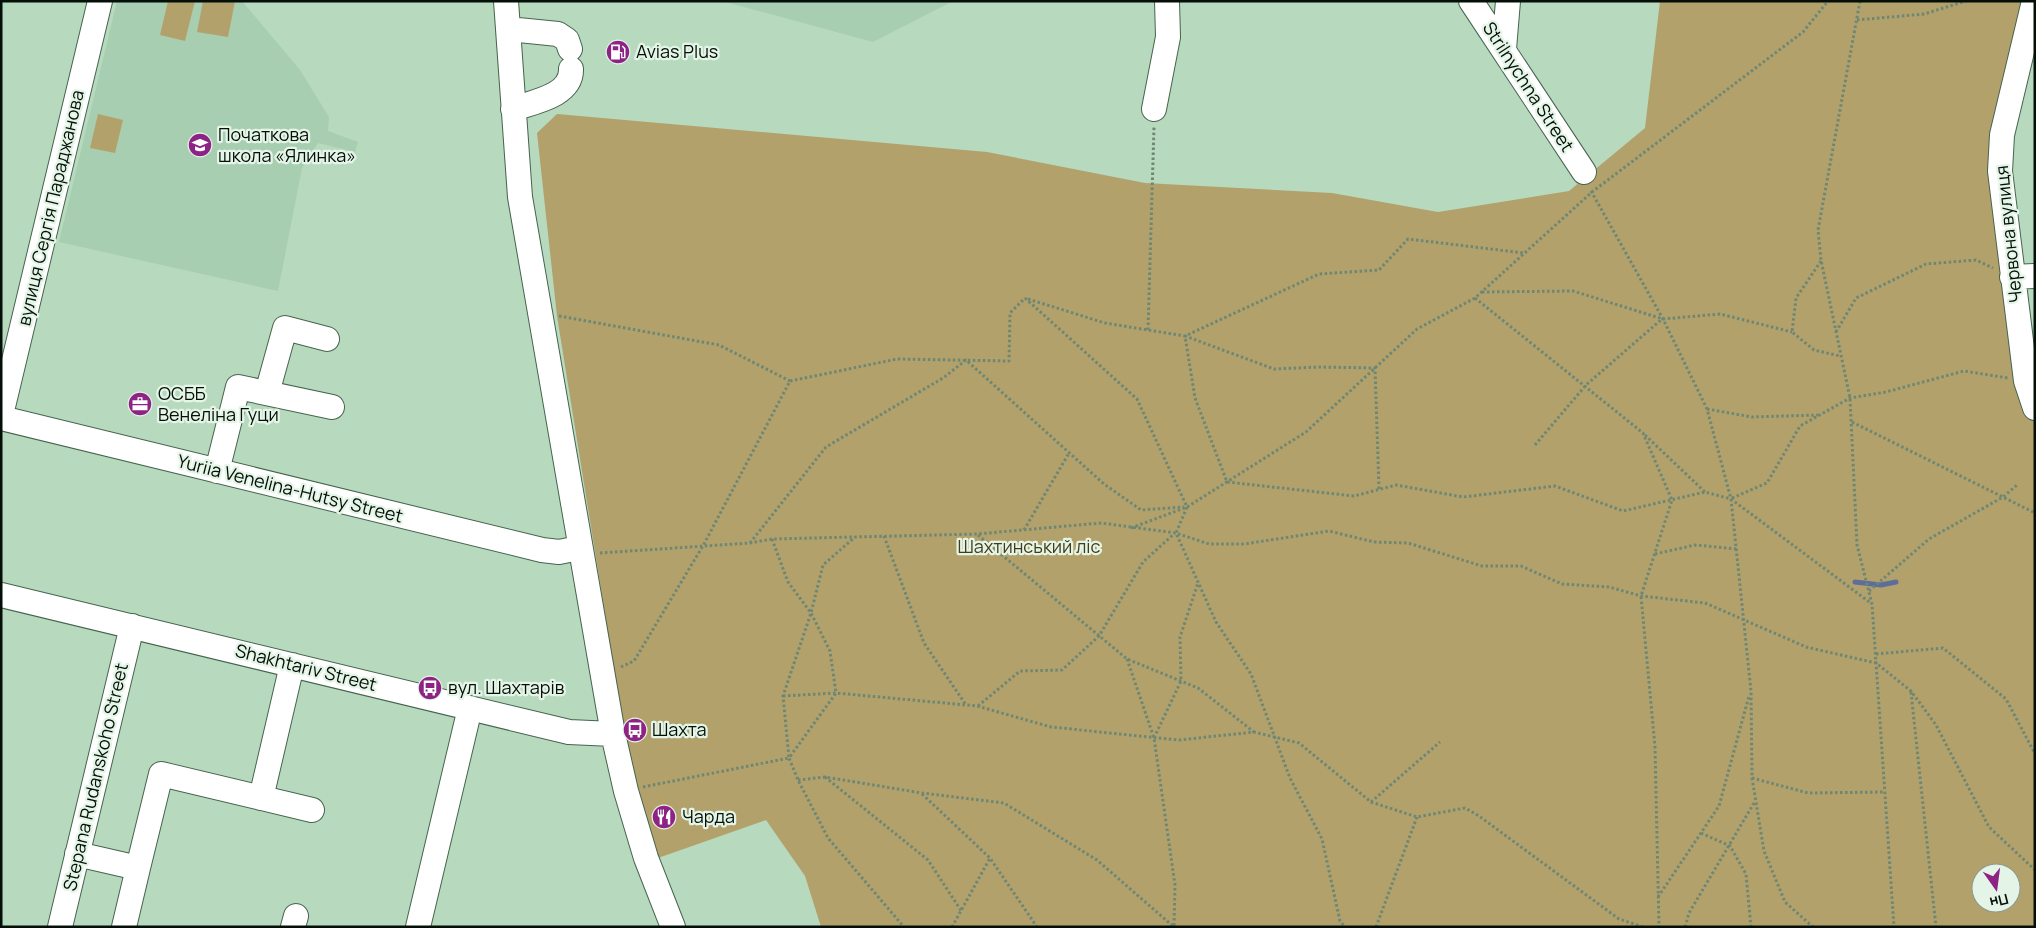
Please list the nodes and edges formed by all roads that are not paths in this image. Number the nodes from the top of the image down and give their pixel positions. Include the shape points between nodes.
1 (100, 1) edge
2 (506, 1) edge
3 (1167, 1) edge
4 (1471, 1) edge
5 (1508, 1) edge
6 (2034, 1) edge
7 (508, 29) junction
8 (1504, 49) junction
9 (513, 109) junction
10 (1154, 109) road end
11 (1588, 182) road end
12 (2024, 277) edge
13 (327, 338) dead end
14 (267, 393) junction
15 (2031, 396) edge
16 (332, 407) dead end
17 (1, 417) edge
18 (217, 471) junction
19 (588, 550) junction
20 (1, 595) edge
21 (132, 626) junction
22 (292, 665) junction
23 (470, 708) junction
24 (612, 734) junction
25 (261, 798) junction
26 (312, 810) dead end
27 (77, 854) junction
28 (138, 868) junction
29 (60, 927) edge
30 (124, 927) edge
31 (418, 927) edge
32 (673, 927) edge

1 - 17 street, вулиця Сергія Параджанова
2 - 7 street
3 - 10 street via 1168,37
4 - 8 street, Strilnychna Street
5 - 8 street
6 - 12 street, Червона вулиця via 2002,135 2000,170
7 - 9 street
7 - 9 street via 558,34 567,40 570,59 571,76 567,85 556,94
8 - 11 street, Strilnychna Street
9 - 19 street via 520,197 539,313
12 - 15 street, Червона вулиця
13 - 14 street via 285,328
14 - 16 street
14 - 18 street via 238,386
17 - 18 street, Yuriia Venelina-Hutsy Street
18 - 19 street, Yuriia Venelina-Hutsy Street via 542,550
19 - 24 street
20 - 21 street, Shakhtariv Street
21 - 22 street, Shakhtariv Street
21 - 27 street, Stepana Rudanskoho Street
22 - 23 street, Shakhtariv Street
22 - 25 street
23 - 24 street, Shakhtariv Street via 569,732
23 - 31 street
24 - 32 street via 646,858
25 - 26 street
25 - 28 street via 161,774
27 - 28 street
27 - 29 street, Stepana Rudanskoho Street
28 - 30 street

